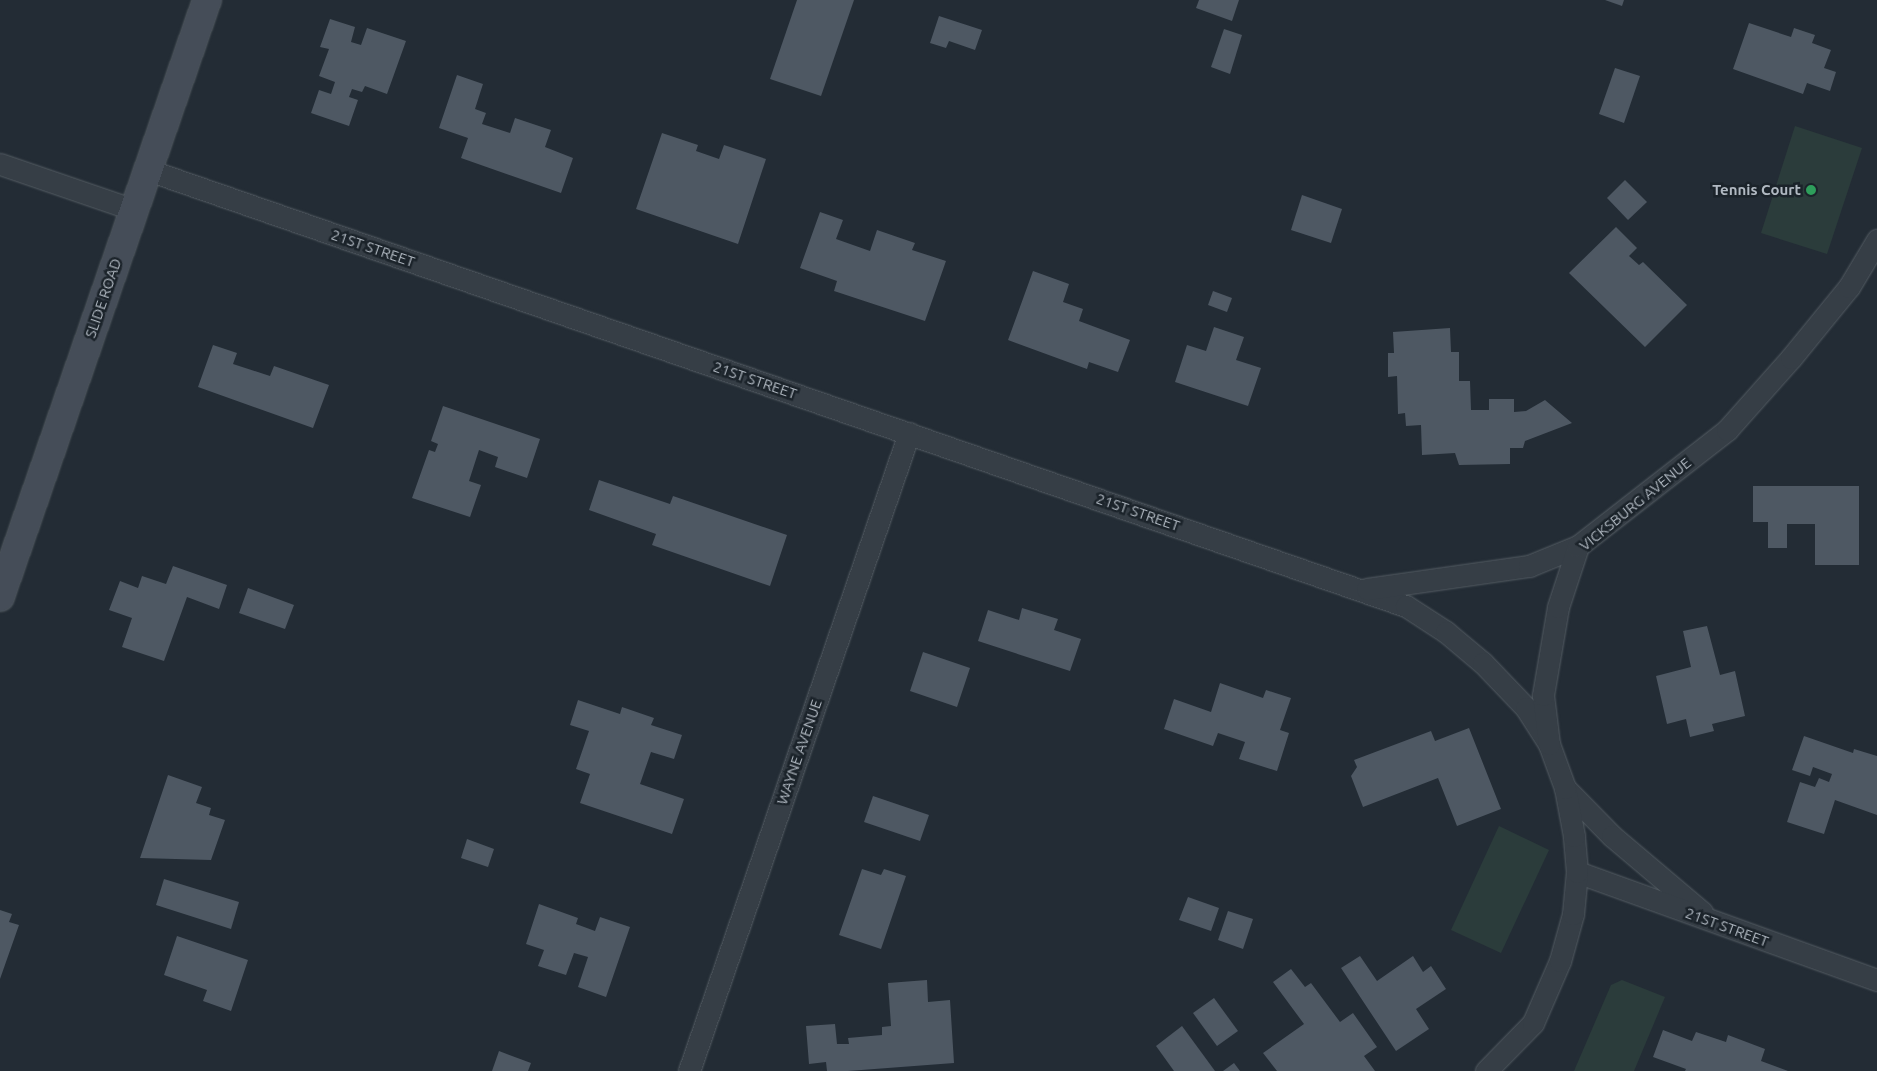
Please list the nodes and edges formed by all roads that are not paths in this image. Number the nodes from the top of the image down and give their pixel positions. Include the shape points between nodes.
1 (207, 0) edge
2 (0, 164) edge
3 (148, 170) junction
4 (134, 210) junction
5 (1877, 240) edge
6 (910, 433) junction
7 (1578, 546) junction
8 (1363, 589) junction
9 (0, 597) edge
10 (1549, 744) junction
11 (1564, 788) junction
12 (1577, 872) junction
13 (1716, 923) junction
14 (1877, 980) edge
15 (689, 1071) edge
16 (1486, 1071) edge

1 - 3 main road, SLIDE ROAD
2 - 4 street
3 - 4 main road, SLIDE ROAD
3 - 6 street, 21ST STREET
4 - 9 main road, SLIDE ROAD
5 - 7 street, VICKSBURG AVENUE via 1848,287 1791,358 1726,430
6 - 8 street, 21ST STREET
6 - 15 street, WAYNE AVENUE
7 - 8 street, 21ST STREET via 1529,566
7 - 10 street, VICKSBURG AVENUE via 1558,607 1548,657 1543,696
8 - 10 street, 21ST STREET via 1406,606 1483,663 1526,708
10 - 11 street, VICKSBURG AVENUE
11 - 12 street, VICKSBURG AVENUE
11 - 13 street via 1612,836
12 - 13 street, 21ST STREET
12 - 16 street, VICKSBURG AVENUE via 1573,914 1546,998 1533,1023
13 - 14 street, 21ST STREET

